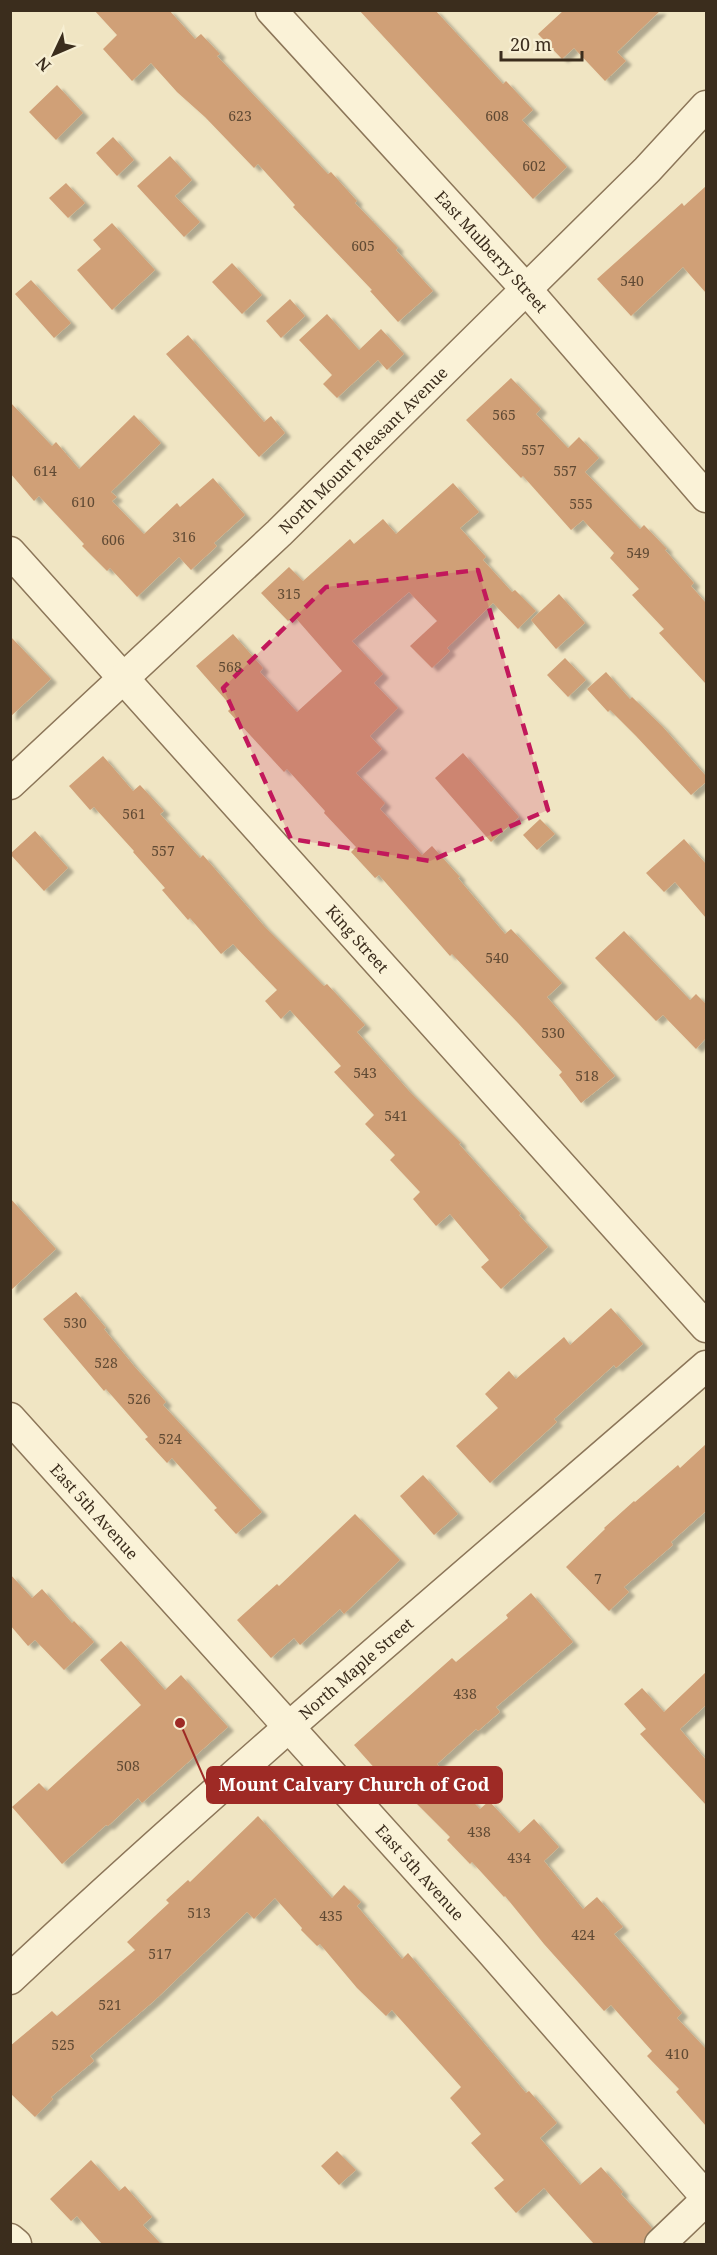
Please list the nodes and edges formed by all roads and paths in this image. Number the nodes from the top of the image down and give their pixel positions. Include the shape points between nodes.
1 (271, 10) edge
2 (706, 106) edge
3 (526, 289) junction
4 (706, 497) edge
5 (10, 552) edge
6 (123, 678) junction
7 (10, 784) edge
8 (706, 1327) edge
9 (706, 1365) edge
10 (10, 1418) edge
11 (288, 1728) junction
12 (10, 1979) edge
13 (706, 2198) edge
14 (10, 2239) edge
15 (16, 2244) edge
16 (660, 2244) edge

1 - 3 street, East Mulberry Street
2 - 3 street, North Mount Pleasant Avenue
3 - 4 street, East Mulberry Street
3 - 6 street, North Mount Pleasant Avenue via 287,525
5 - 6 street, King Street
6 - 7 street, North Mount Pleasant Avenue
6 - 8 street, King Street
9 - 11 street, North Maple Street
10 - 11 street, East 5th Avenue
11 - 12 street, North Maple Street
11 - 13 street, East 5th Avenue via 489,1949
13 - 16 street
14 - 15 street

